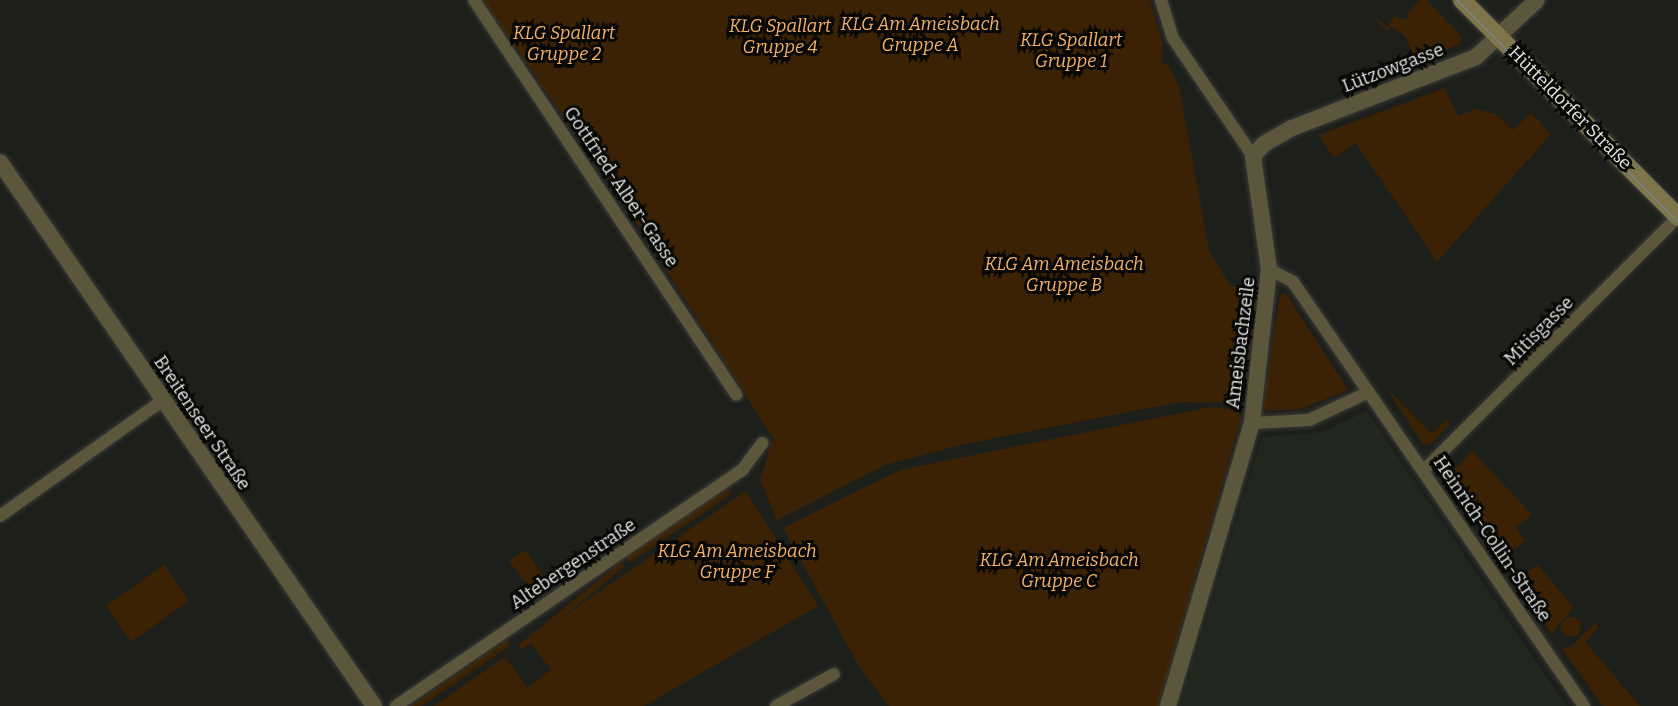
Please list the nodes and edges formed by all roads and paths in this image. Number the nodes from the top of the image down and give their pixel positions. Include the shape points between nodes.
1 (474, 0) edge
2 (1161, 0) edge
3 (1462, 0) edge
4 (1537, 0) edge
5 (1500, 39) junction
6 (1253, 156) junction
7 (0, 162) edge
8 (1678, 217) edge
9 (1269, 269) junction
10 (1369, 392) junction
11 (736, 395) dead end
12 (163, 401) junction
13 (1252, 423) junction
14 (762, 443) dead end
15 (1424, 470) junction
16 (0, 516) edge
17 (834, 674) dead end
18 (374, 706) edge
19 (396, 706) edge
20 (776, 706) edge
21 (1168, 706) edge
22 (1584, 706) edge

1 - 11 street, Gottfried-Alber-Gasse
2 - 6 street, Ameisbachzeile via 1172,37
3 - 5 main road, Hütteldorfer Straße
4 - 5 street, Lützowgasse
5 - 6 street, Lützowgasse via 1476,57 1278,134
5 - 8 main road, Hütteldorfer Straße
6 - 9 street, Ameisbachzeile
7 - 12 street, Breitenseer Straße
8 - 15 street, Mitisgasse
9 - 10 street, Heinrich-Collin-Straße via 1293,282
9 - 13 street, Ameisbachzeile
10 - 13 street via 1309,420
10 - 15 street, Heinrich-Collin-Straße
12 - 16 street
12 - 18 street, Breitenseer Straße
13 - 21 street, Ameisbachzeile
14 - 19 street, Altebergenstraße via 743,470
15 - 22 street, Heinrich-Collin-Straße
17 - 20 street

